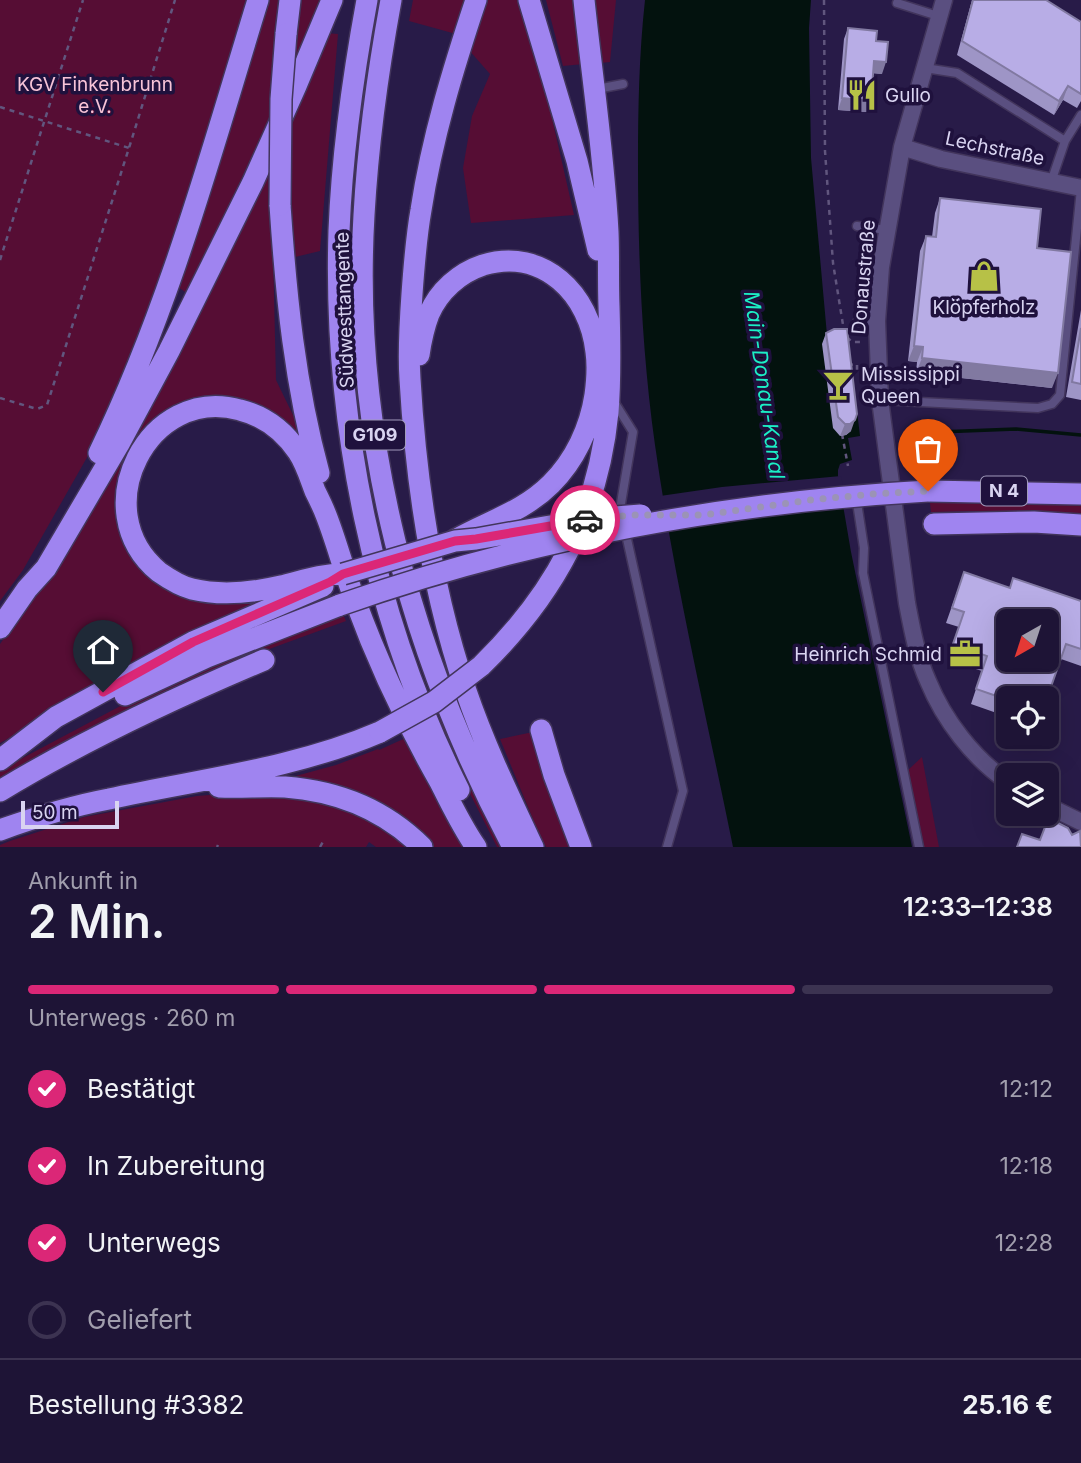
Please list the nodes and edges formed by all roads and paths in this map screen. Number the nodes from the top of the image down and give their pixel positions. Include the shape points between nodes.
1 (83, 0) edge
2 (175, 0) edge
3 (258, 0) edge
4 (290, 0) edge
5 (332, 0) edge
6 (367, 0) edge
7 (391, 0) edge
8 (476, 0) edge
9 (529, 0) edge
10 (584, 0) edge
11 (824, 0) edge
12 (944, 0) edge
13 (897, 4) dead end
14 (938, 16) junction
15 (923, 68) junction
16 (623, 85) dead end
17 (594, 90) junction
18 (0, 107) edge
19 (1081, 115) edge
20 (45, 121) junction
21 (1065, 141) junction
22 (902, 147) junction
23 (129, 148) junction
24 (1051, 182) junction
25 (1081, 189) edge
26 (857, 226) dead end
27 (887, 230) junction
28 (0, 260) edge
29 (609, 307) junction
30 (877, 321) junction
31 (858, 322) dead end
32 (877, 341) junction
33 (845, 365) edge
34 (858, 372) dead end
35 (609, 393) junction
36 (0, 398) edge
37 (880, 400) junction
38 (413, 409) junction
39 (842, 433) edge
40 (848, 466) dead end
41 (866, 486) dead end
42 (1081, 494) edge
43 (703, 515) junction
44 (327, 516) junction
45 (934, 524) dead end
46 (1081, 525) edge
47 (455, 541) junction
48 (334, 577) junction
49 (27, 589) junction
50 (0, 628) edge
51 (264, 660) dead end
52 (541, 730) dead end
53 (0, 760) edge
54 (996, 772) edge
55 (178, 786) junction
56 (0, 790) edge
57 (1059, 811) edge
58 (1081, 822) edge
59 (0, 830) edge
60 (324, 840) dead end
61 (320, 847) edge
62 (422, 847) edge
63 (476, 847) edge
64 (487, 847) edge
65 (513, 847) edge
66 (533, 847) edge
67 (581, 847) edge
68 (667, 847) edge
69 (919, 847) edge

1 - 20 path
2 - 23 path
3 - 49 highway via 142,357 95,461
4 - 44 highway, bridge via 281,99 286,291 305,418
5 - 49 highway via 253,182 169,351 46,568
6 - 64 highway, Südwesttangente / G109 via 346,139 339,233 340,327 352,446 370,542 398,641 431,730
7 - 65 highway, Südwesttangente / G109 via 371,132 363,226 365,341 377,452 392,531 435,675
8 - 38 highway via 442,108 421,211 410,332
9 - 29 highway via 577,161
10 - 17 highway
11 - 32 path via 825,151 833,263 845,334 852,342
12 - 14 street, Donaustraße
13 - 14 lane
14 - 15 street, Donaustraße
15 - 21 lane via 957,73
15 - 22 street, Donaustraße
16 - 17 lane
17 - 29 highway via 608,233
18 - 20 path
19 - 21 lane
20 - 23 path
20 - 28 path
21 - 24 lane
22 - 24 street, Lechstraße
22 - 27 street, Donaustraße
23 - 36 path via 47,405 37,409
24 - 25 street, Lechstraße
25 - 37 lane via 1060,395 1052,404 1038,408
26 - 27 lane
27 - 30 street, Donaustraße
29 - 35 highway
30 - 31 lane
30 - 32 street, Donaustraße
32 - 37 street, Donaustraße
33 - 34 path via 857,364
35 - 55 highway, bridge via 599,468 576,536 531,611 481,666 434,702 380,732 277,766
35 - 68 lane via 633,432 620,509 683,792
37 - 54 street, Donaustraße via 885,484 913,631 928,680 961,737
38 - 47 highway via 424,330 433,306 467,272 492,263 521,261 554,275 569,288 591,328 596,350 594,404 575,453 549,486 513,513
38 - 66 highway via 424,520 449,635 467,693
39 - 40 path
41 - 69 lane via 854,488 864,548 863,573
42 - 43 highway, N 4, bridge via 873,494
43 - 47 highway, bridge via 590,519
43 - 53 highway, N 4, bridge via 498,557 340,605 207,657
44 - 48 highway via 304,461 288,438 251,413 222,407 198,409 160,429 137,456 126,498 138,550 166,577 188,588 246,592
44 - 63 highway via 381,666
45 - 46 highway, N 4
47 - 48 highway, bridge
48 - 53 highway via 193,642 56,717
49 - 50 highway
51 - 56 highway via 141,715
52 - 67 highway
55 - 59 highway via 88,803
55 - 62 highway via 283,787 344,797 381,815
57 - 58 street
60 - 61 path

